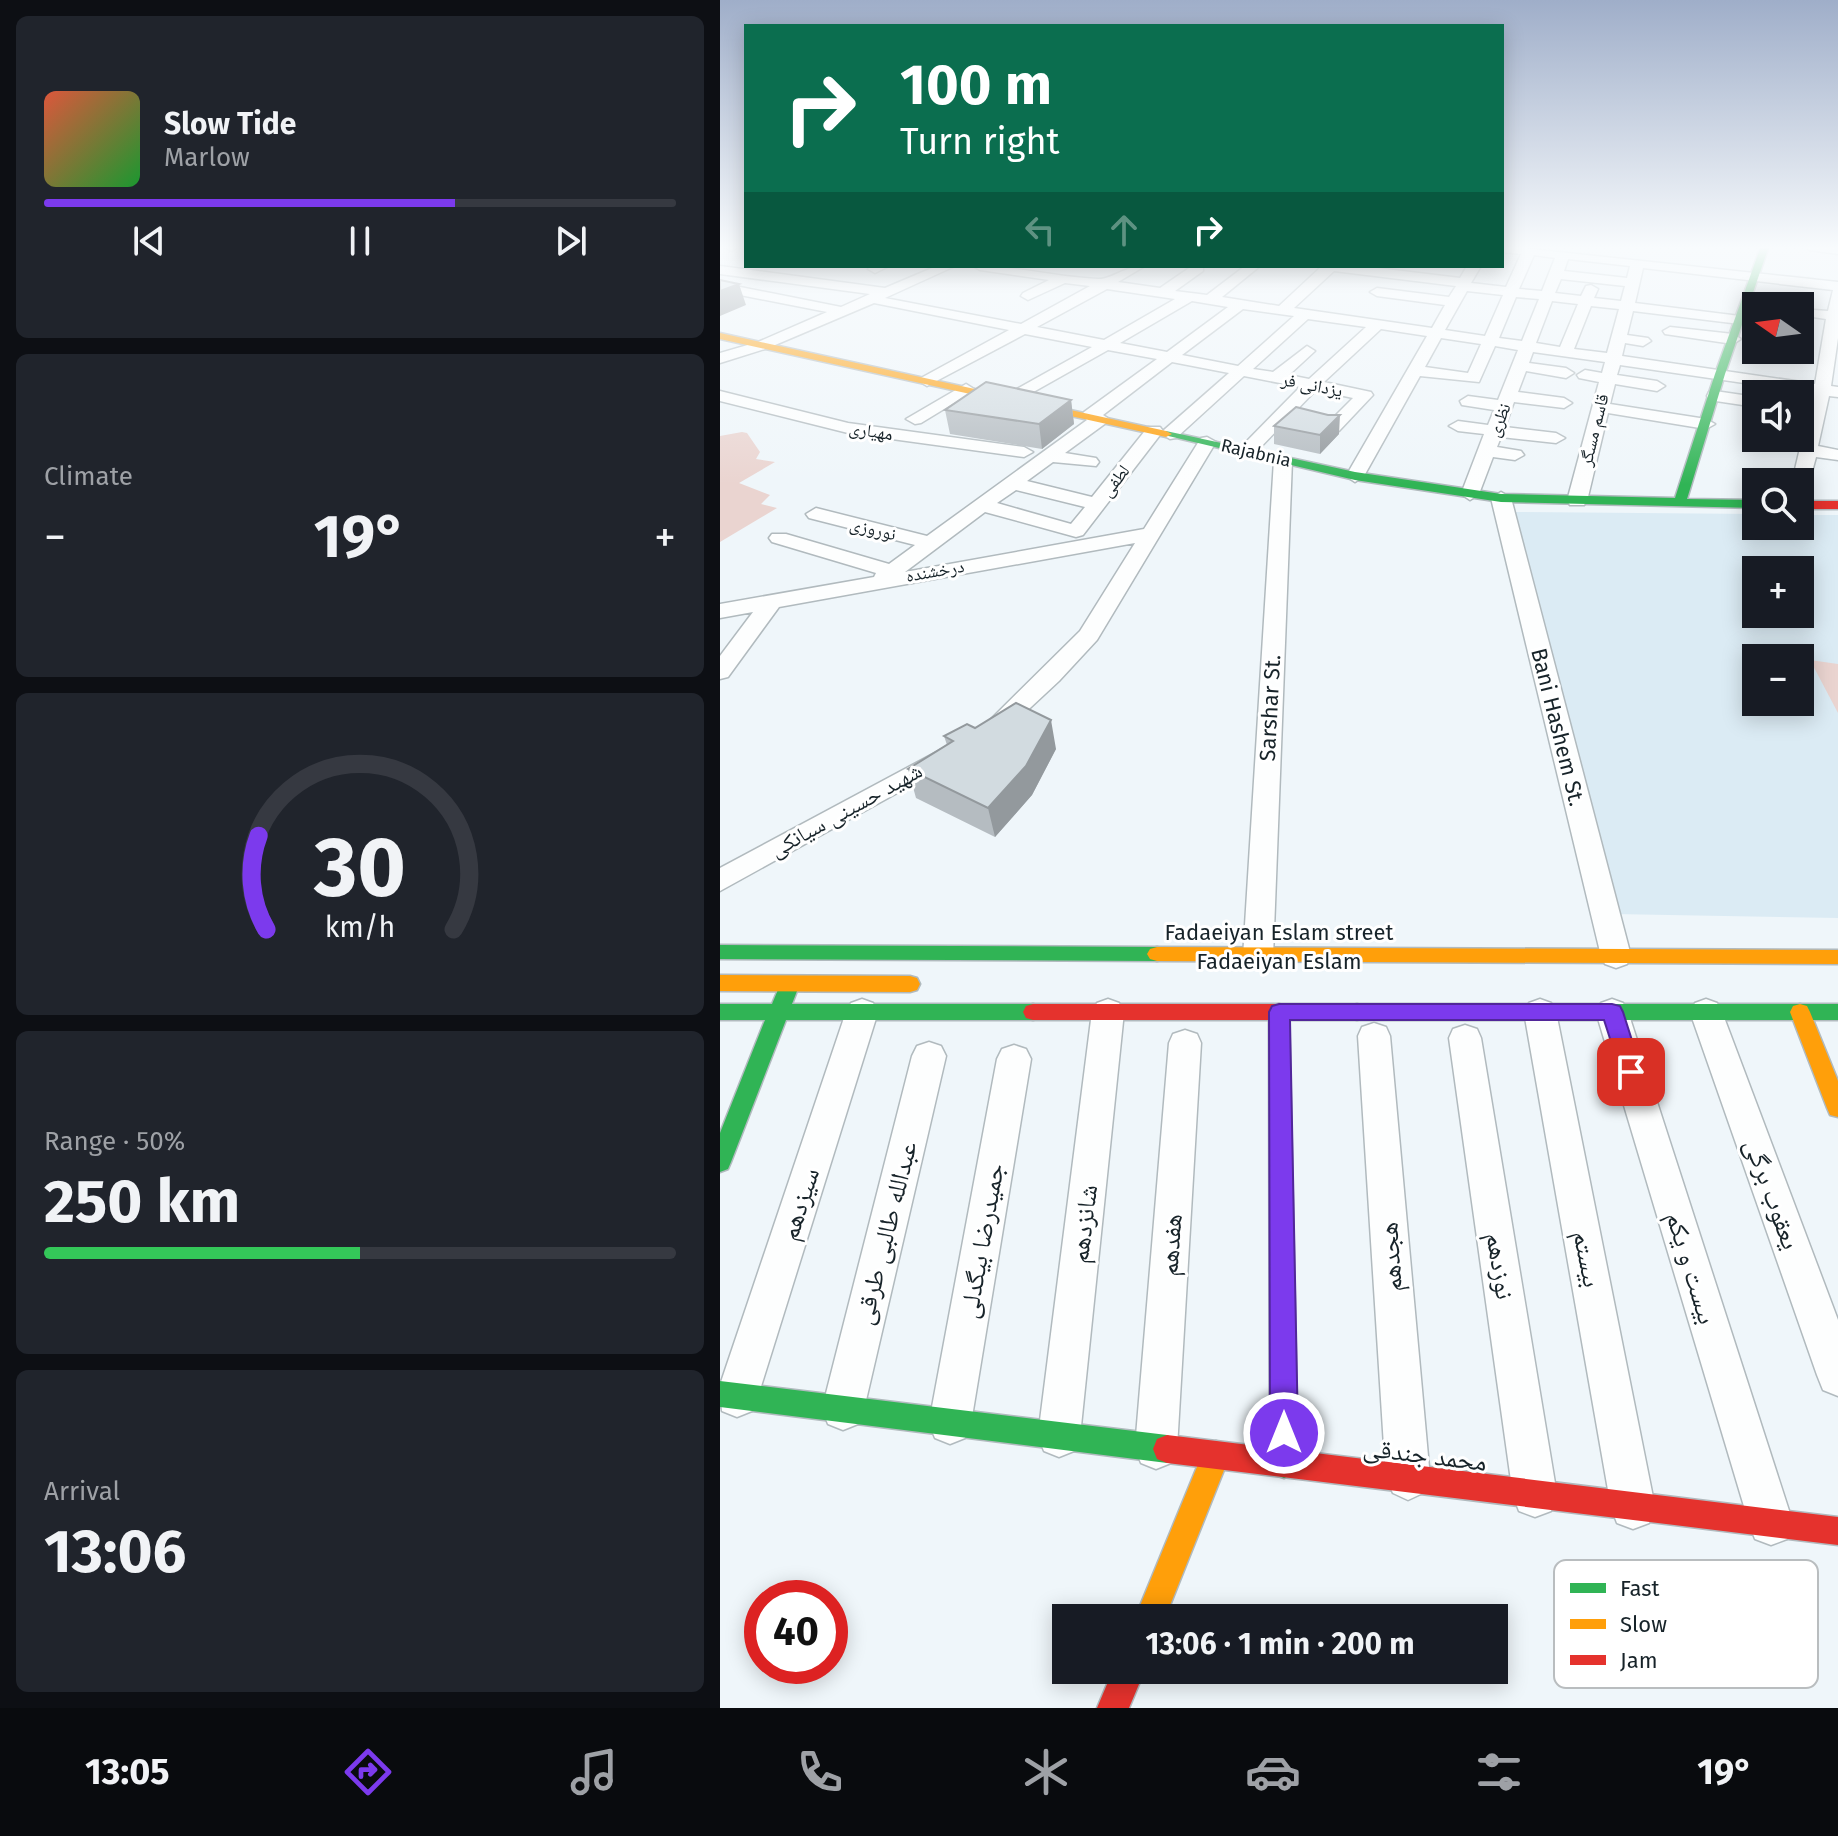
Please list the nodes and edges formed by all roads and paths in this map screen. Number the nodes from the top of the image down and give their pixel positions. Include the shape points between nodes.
1 (795, 326) edge
2 (1013, 326) edge
3 (1027, 326) edge
4 (1139, 326) edge
5 (1211, 326) edge
6 (1292, 326) edge
7 (1376, 326) edge
8 (1389, 326) edge
9 (1440, 326) edge
10 (1495, 326) edge
11 (1536, 326) edge
12 (1576, 326) edge
13 (1620, 326) edge
14 (1627, 326) edge
15 (1833, 326) edge
16 (1023, 328) junction
17 (1742, 328) edge
18 (1641, 332) dead end
19 (1436, 333) junction
20 (726, 337) edge
21 (760, 337) junction
22 (1488, 340) junction
23 (1107, 344) junction
24 (1528, 347) junction
25 (1307, 351) dead end
26 (1565, 352) junction
27 (1169, 356) junction
28 (720, 358) edge
29 (1611, 359) junction
30 (1415, 370) junction
31 (1242, 371) junction
32 (1720, 374) junction
33 (1276, 378) junction
34 (927, 381) junction
35 (1584, 381) dead end
36 (1312, 385) junction
37 (966, 389) junction
38 (1830, 391) edge
39 (1603, 392) junction
40 (1651, 392) dead end
41 (1510, 393) junction
42 (720, 396) edge
43 (1715, 396) junction
44 (1012, 399) junction
45 (1742, 400) edge
46 (1095, 418) junction
47 (915, 419) dead end
48 (1706, 424) junction
49 (1333, 427) edge
50 (1495, 431) junction
51 (1162, 432) junction
52 (1814, 432) edge
53 (1838, 437) edge
54 (1598, 439) junction
55 (1814, 441) edge
56 (1207, 442) junction
57 (1814, 444) edge
58 (1247, 451) junction
59 (1487, 451) junction
60 (1024, 452) dead end
61 (1515, 455) dead end
62 (1838, 455) edge
63 (1049, 456) junction
64 (1283, 460) junction
65 (1090, 462) dead end
66 (1355, 476) junction
67 (1012, 483) junction
68 (1470, 494) junction
69 (1097, 495) junction
70 (1501, 498) junction
71 (1577, 501) junction
72 (1680, 503) junction
73 (1742, 504) edge
74 (982, 505) junction
75 (1814, 505) edge
76 (1838, 505) edge
77 (816, 514) dead end
78 (1151, 534) junction
79 (779, 538) dead end
80 (931, 543) junction
81 (884, 576) junction
82 (772, 601) junction
83 (720, 611) edge
84 (720, 672) edge
85 (720, 881) edge
86 (720, 952) edge
87 (1616, 956) junction
88 (1258, 957) junction
89 (1838, 957) edge
90 (720, 983) edge
91 (790, 984) junction
92 (933, 984) dead end
93 (720, 1012) edge
94 (862, 1012) junction
95 (1108, 1012) junction
96 (1279, 1012) junction
97 (1540, 1012) junction
98 (1612, 1012) junction
99 (1706, 1012) junction
100 (1800, 1012) junction
101 (1838, 1012) edge
102 (779, 1013) junction
103 (1374, 1036) dead end
104 (1465, 1038) dead end
105 (1185, 1043) dead end
106 (929, 1056) dead end
107 (1014, 1059) dead end
108 (1838, 1108) edge
109 (720, 1162) edge
110 (1838, 1375) edge
111 (728, 1395) edge
112 (843, 1409) junction
113 (950, 1423) junction
114 (1059, 1436) junction
115 (1156, 1448) junction
116 (1216, 1455) junction
117 (1284, 1464) junction
118 (1408, 1478) junction
119 (1535, 1495) junction
120 (1633, 1507) junction
121 (1771, 1523) junction
122 (1838, 1531) edge
123 (1156, 1604) edge
124 (1123, 1684) edge
125 (1113, 1708) edge

1 - 21 street
2 - 16 street, یزدانی فر
3 - 16 street
4 - 23 street
5 - 27 street
6 - 31 street, لطفی
7 - 36 street
8 - 19 street
9 - 19 street
10 - 22 street
11 - 24 street, نظری
12 - 26 street
13 - 29 street, قاسم مسگر
14 - 18 street
15 - 38 street
16 - 23 street, یزدانی فر
16 - 34 street
17 - 32 main road
19 - 22 street
19 - 30 street
20 - 21 main road, Rajabnia
21 - 28 street
21 - 34 main road, Rajabnia
22 - 24 street
22 - 30 street via 1473,379
23 - 27 street, یزدانی فر
23 - 44 street
24 - 26 street
24 - 41 street, نظری
25 - 33 street
26 - 29 street
27 - 31 street, یزدانی فر
27 - 46 street
29 - 32 street via 1667,360
29 - 39 street, قاسم مسگر
30 - 66 street
31 - 33 street, یزدانی فر
31 - 51 street, لطفی
32 - 38 street
32 - 43 main road
33 - 36 street, یزدانی فر
34 - 37 main road, Rajabnia
35 - 39 street
36 - 49 street, یزدانی فر via 1365,395
36 - 58 street
37 - 44 main road, Rajabnia
37 - 47 street, مهیاری
38 - 52 street
39 - 40 street
39 - 48 street
39 - 54 street, قاسم مسگر
41 - 41 street via 1563,396
41 - 50 street, نظری
41 - 50 street via 1462,414
42 - 60 street, مهیاری via 848,428
43 - 45 street
43 - 48 main road
44 - 46 main road, Rajabnia
46 - 51 main road, Rajabnia
46 - 63 street
48 - 72 main road
50 - 54 street via 1559,444
50 - 59 street, نظری
51 - 56 main road, Rajabnia
51 - 69 street, لطفی
53 - 55 street
54 - 71 street, قاسم مسگر
56 - 58 main road, Rajabnia
56 - 78 street, شهید حسینی سیانکی
57 - 62 street
58 - 64 main road, Rajabnia
59 - 61 street
59 - 68 street, نظری
63 - 65 street
63 - 67 street
64 - 66 main road, Rajabnia
64 - 88 street, Sarshar St.
66 - 68 main road, Rajabnia
67 - 69 street
67 - 74 street
68 - 70 main road, Rajabnia
69 - 74 street, لطفی via 1076,531
70 - 71 main road, Rajabnia
70 - 87 street, Bani Hashem St.
71 - 72 main road, Rajabnia
72 - 73 main road, Rajabnia
74 - 80 street
75 - 76 main road
77 - 80 street, نوروزی
78 - 81 street, درخشنده
78 - 85 street, شهید حسینی سیانکی via 1089,635 1002,723
79 - 81 street
80 - 81 street
81 - 82 street, درخشنده
82 - 83 street, درخشنده
82 - 84 street
86 - 88 main road, Fadaeiyan Eslam street
87 - 88 main road, Fadaeiyan Eslam street
87 - 89 main road, Fadaeiyan Eslam street
90 - 91 main road
91 - 92 main road
91 - 102 main road
93 - 102 main road
94 - 95 main road
94 - 102 main road
94 - 111 street, سیزدهم
95 - 96 main road
95 - 114 street, شانزدهم
96 - 97 main road
96 - 117 main road
97 - 98 main road
97 - 120 street, بیستم
98 - 99 main road
98 - 121 street, بیست و یکم
99 - 100 main road
99 - 110 street, یعقوب برگی
100 - 101 main road
100 - 108 main road
102 - 109 main road
103 - 118 street, هجدهم
104 - 119 street, نوزدهم
105 - 115 street, هفدهم
106 - 112 street, عبدالله طالبی طرقی
107 - 113 street, جمیدرضا بیگدلی
111 - 112 main road, محمد جندقی
112 - 113 main road, محمد جندقی
113 - 114 main road, محمد جندقی
114 - 115 main road, محمد جندقی
115 - 116 main road, محمد جندقی
116 - 117 main road, محمد جندقی
116 - 123 main road
117 - 118 main road, محمد جندقی
118 - 119 main road, محمد جندقی
119 - 120 main road, محمد جندقی
120 - 121 main road, محمد جندقی
121 - 122 main road, محمد جندقی
124 - 125 main road

